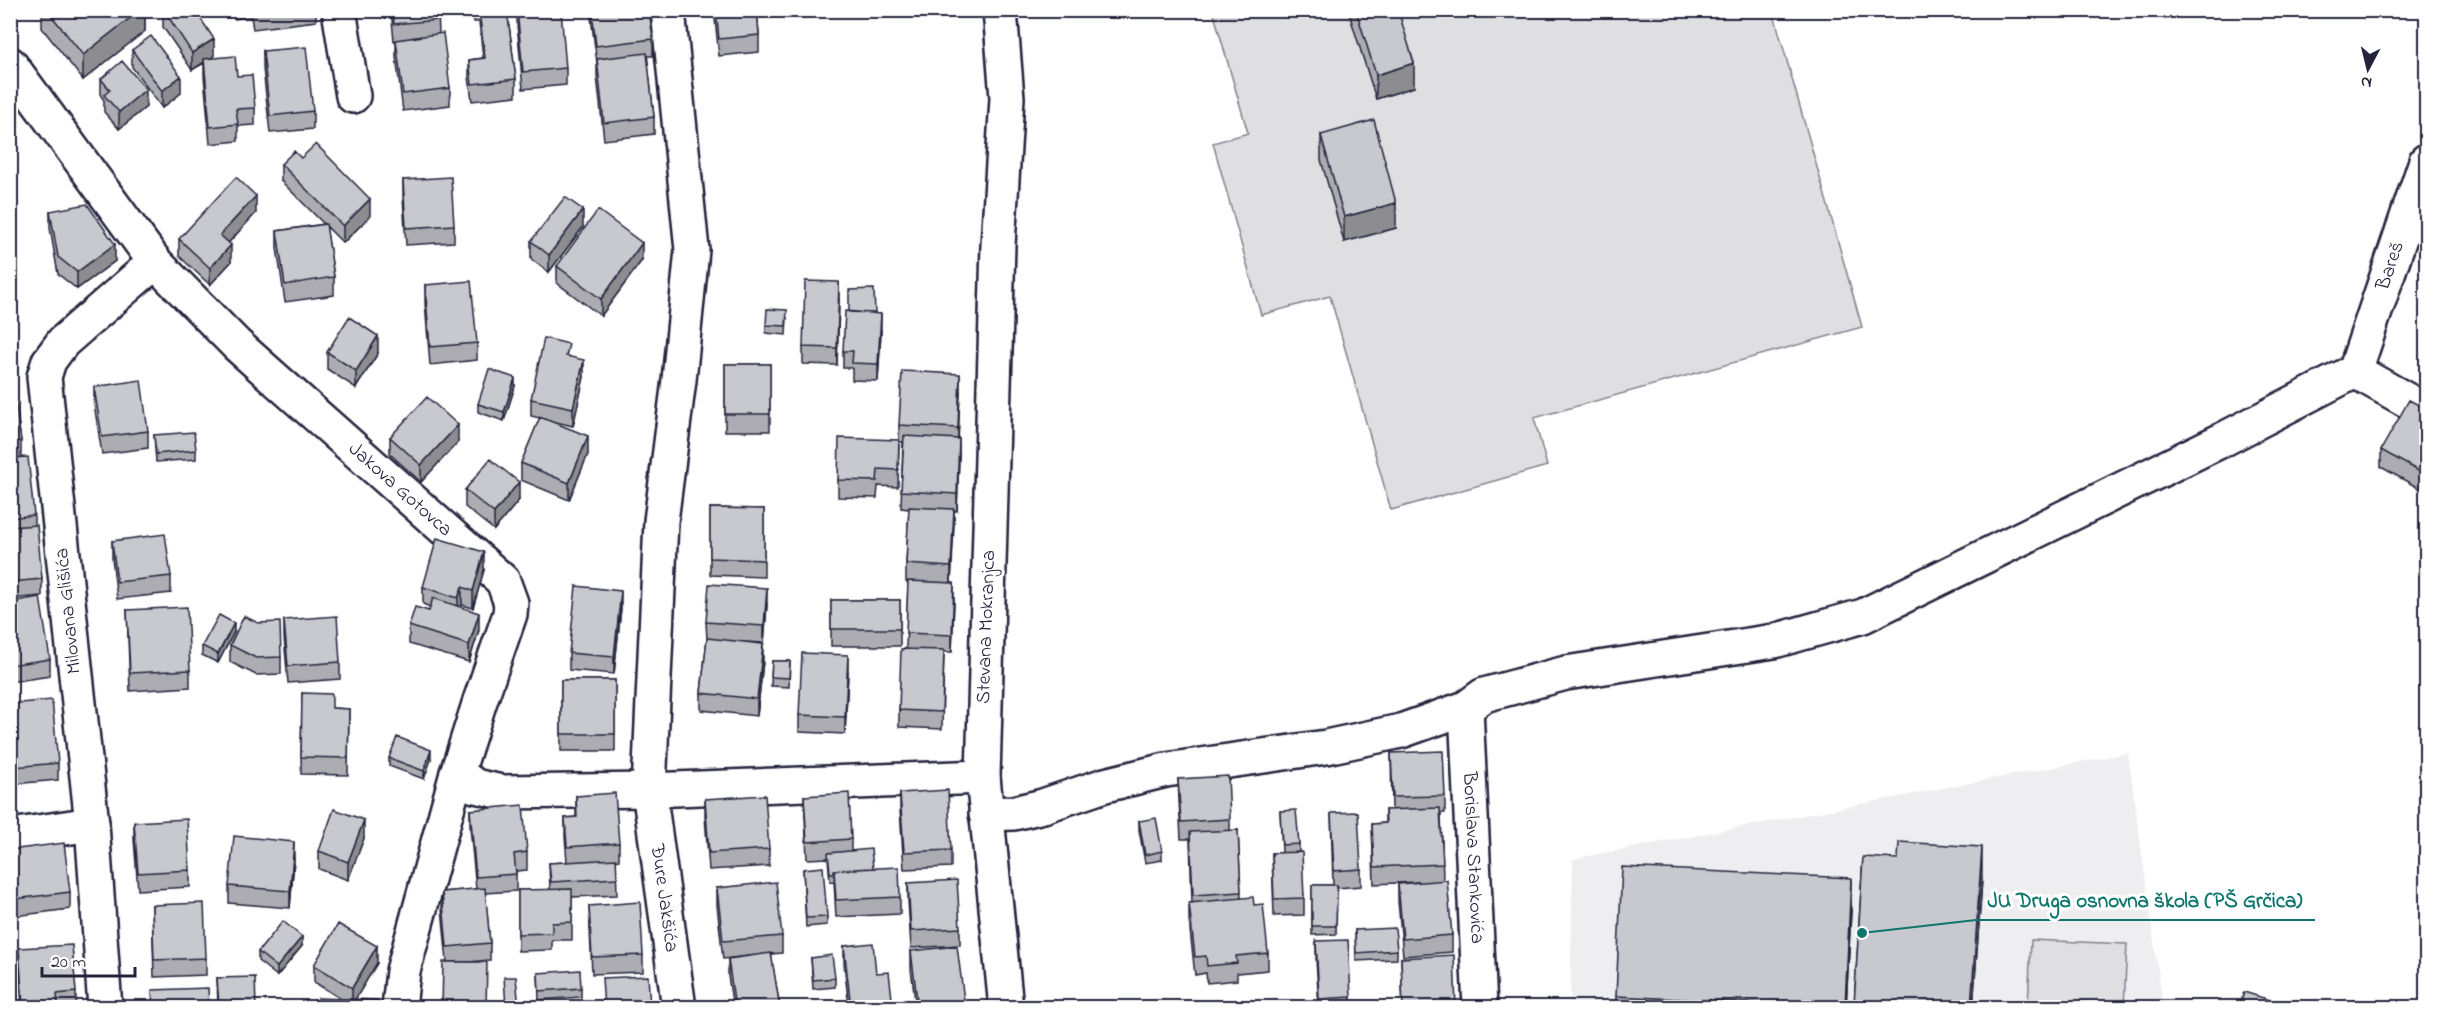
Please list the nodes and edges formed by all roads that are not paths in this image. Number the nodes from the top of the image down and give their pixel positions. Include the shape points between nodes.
1 (339, 10) edge
2 (668, 10) edge
3 (1000, 10) edge
4 (10, 64) edge
5 (354, 96) dead end
6 (2427, 161) edge
7 (155, 262) junction
8 (2355, 371) junction
9 (2427, 411) edge
10 (1466, 708) junction
11 (457, 773) junction
12 (983, 777) junction
13 (649, 790) junction
14 (986, 814) junction
15 (92, 824) junction
16 (10, 836) edge
17 (105, 1008) edge
18 (399, 1008) edge
19 (679, 1008) edge
20 (1006, 1008) edge
21 (1480, 1008) edge

1 - 5 street
2 - 13 street, Đure Jakšića via 692,250 661,521
3 - 12 street, Stevana Mokranjca via 1007,98 998,245
4 - 7 street, Jakova Gotovca
6 - 8 street, Bareš
7 - 11 street, Jakova Gotovca via 237,345 503,581 511,603 510,614
7 - 15 street, Milovana Glišića via 63,342 49,361 44,377
8 - 9 street
8 - 10 street via 2234,435 1863,616 1774,641 1566,673 1484,695
10 - 14 street via 1401,731 1326,747 1166,770 1105,784 1044,806
10 - 21 street, Borislava Stankovića
11 - 13 street via 475,786 502,792
11 - 18 street, Jakova Gotovca via 403,971
12 - 13 street
12 - 14 street, Stevana Mokranjca
13 - 19 street, Đure Jakšića
14 - 20 street, Stevana Mokranjca
15 - 16 street
15 - 17 street, Milovana Glišića

